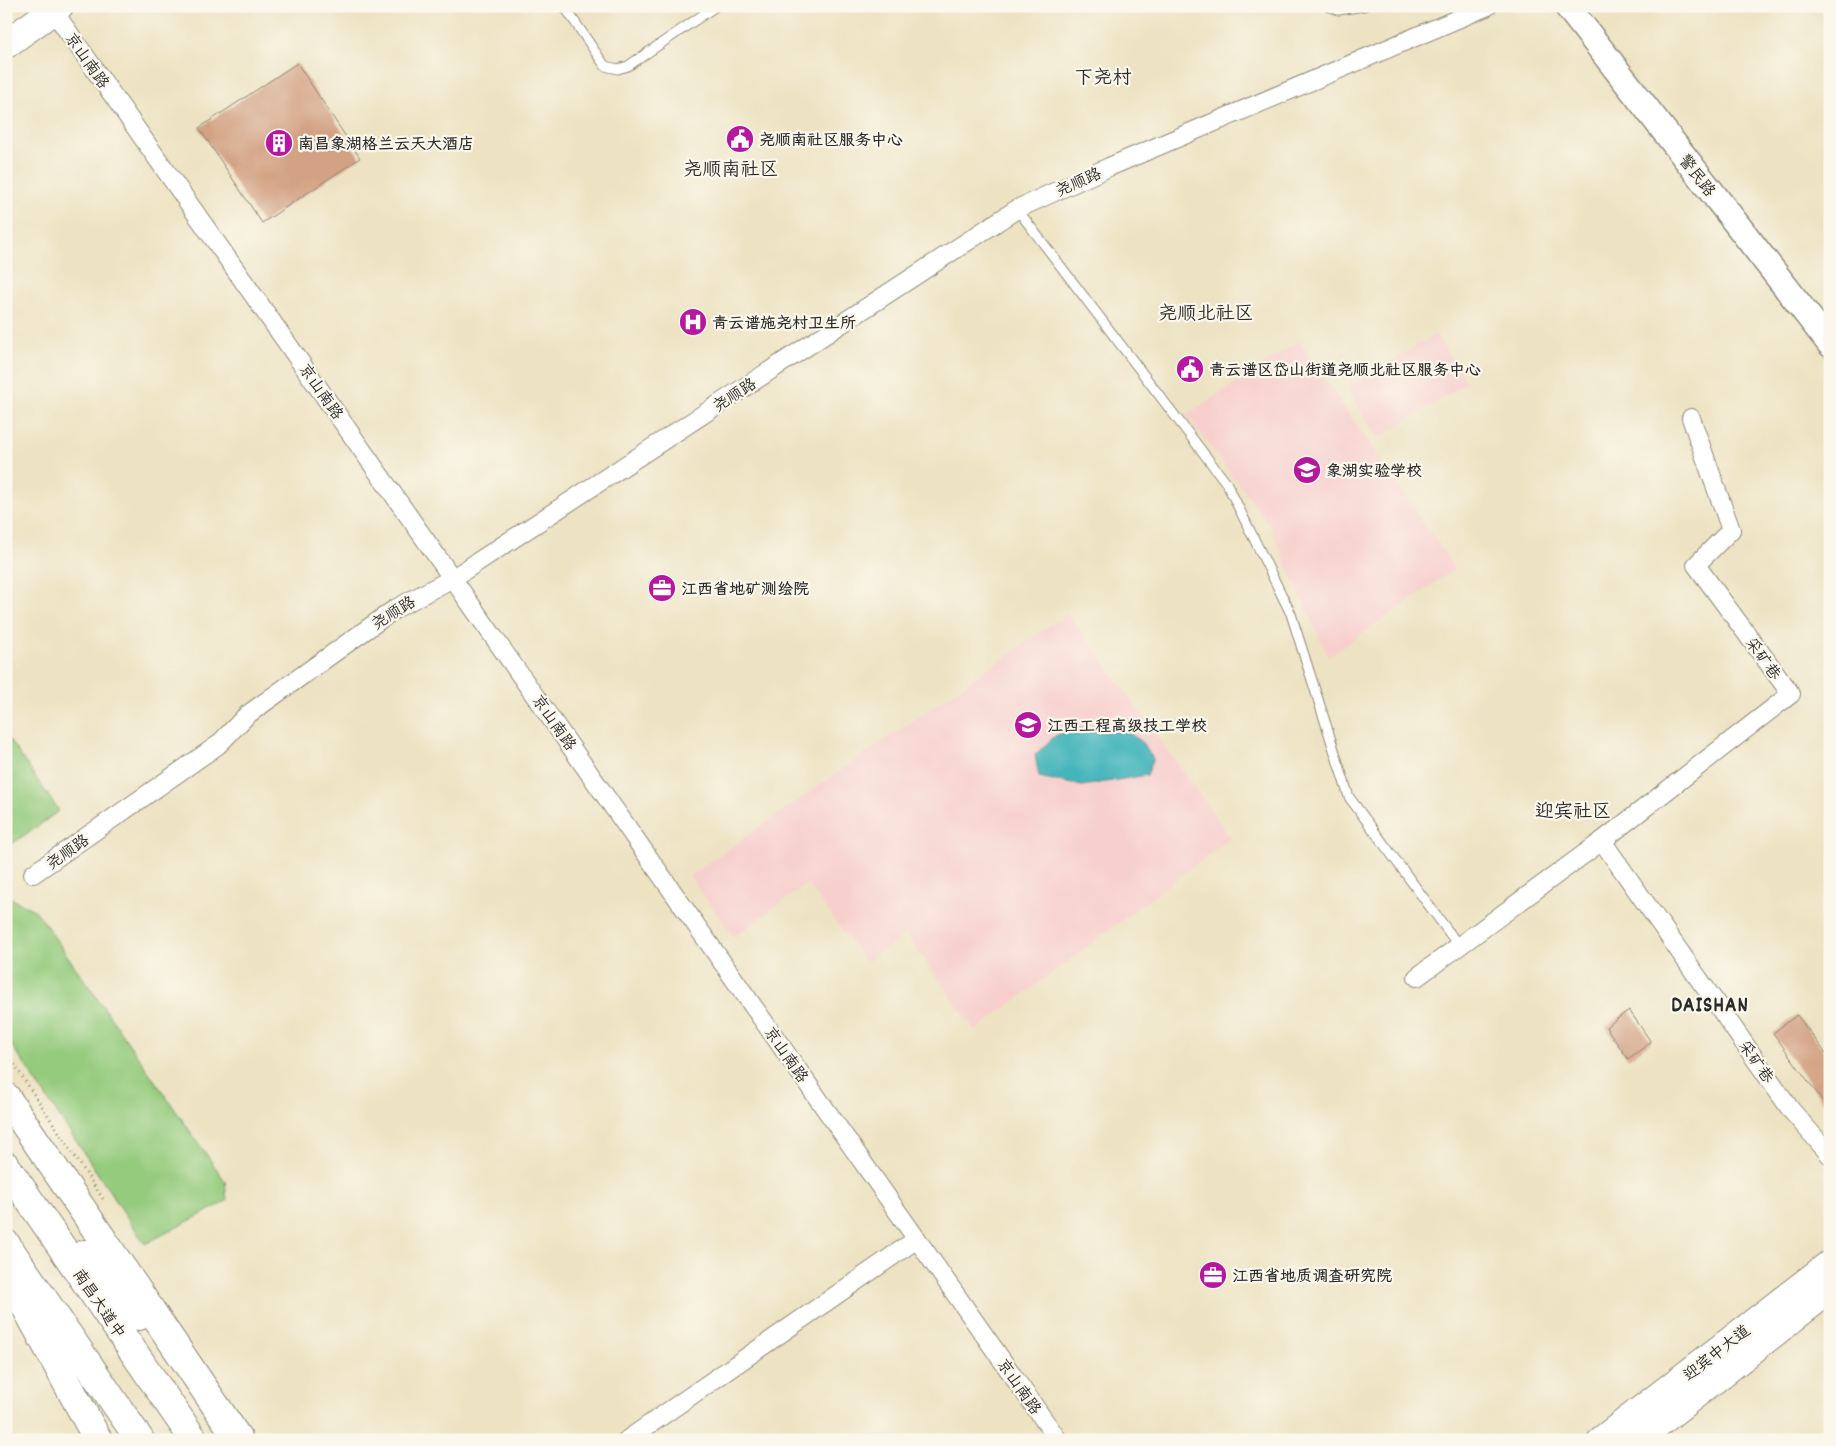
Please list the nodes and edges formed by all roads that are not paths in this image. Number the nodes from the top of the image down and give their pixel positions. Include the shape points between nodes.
1 (564, 6) edge
2 (716, 6) edge
3 (1328, 6) edge
4 (1364, 6) edge
5 (1488, 6) edge
6 (1567, 6) edge
7 (49, 7) edge
8 (6, 25) edge
9 (6, 44) edge
10 (1018, 209) junction
11 (1830, 344) edge
12 (1691, 418) dead end
13 (453, 578) junction
14 (1602, 841) junction
15 (33, 874) dead end
16 (1459, 946) junction
17 (1416, 977) dead end
18 (6, 1097) edge
19 (1830, 1156) edge
20 (6, 1164) edge
21 (917, 1239) junction
22 (6, 1244) edge
23 (1830, 1264) edge
24 (6, 1271) edge
25 (1830, 1289) edge
26 (6, 1311) edge
27 (222, 1414) junction
28 (97, 1440) edge
29 (140, 1440) edge
30 (194, 1440) edge
31 (239, 1440) edge
32 (628, 1440) edge
33 (1058, 1440) edge
34 (1602, 1440) edge
35 (1637, 1440) edge

1 - 2 lane via 604,66 618,69 628,66
3 - 4 lane via 1338,10
5 - 10 street, 尧顺路
6 - 11 street, 警民路
7 - 8 main road
7 - 9 main road
7 - 13 street, 京山南路
10 - 13 street, 尧顺路
10 - 16 lane via 1227,484 1291,614 1349,797
12 - 14 street, 采矿巷 via 1731,530 1696,565 1791,694
13 - 15 street, 尧顺路 via 395,609 247,715 218,744
13 - 21 street, 京山南路
14 - 16 street, 采矿巷
14 - 19 street, 采矿巷 via 1791,1110
16 - 17 street, 采矿巷
18 - 27 main road
20 - 27 main road
20 - 30 main road, 南昌大道中
21 - 32 street
21 - 33 street, 京山南路
22 - 29 main road
23 - 34 main road, 迎宾中大道
24 - 28 main road
25 - 35 main road, 迎宾中大道
26 - 28 main road
27 - 31 main road

